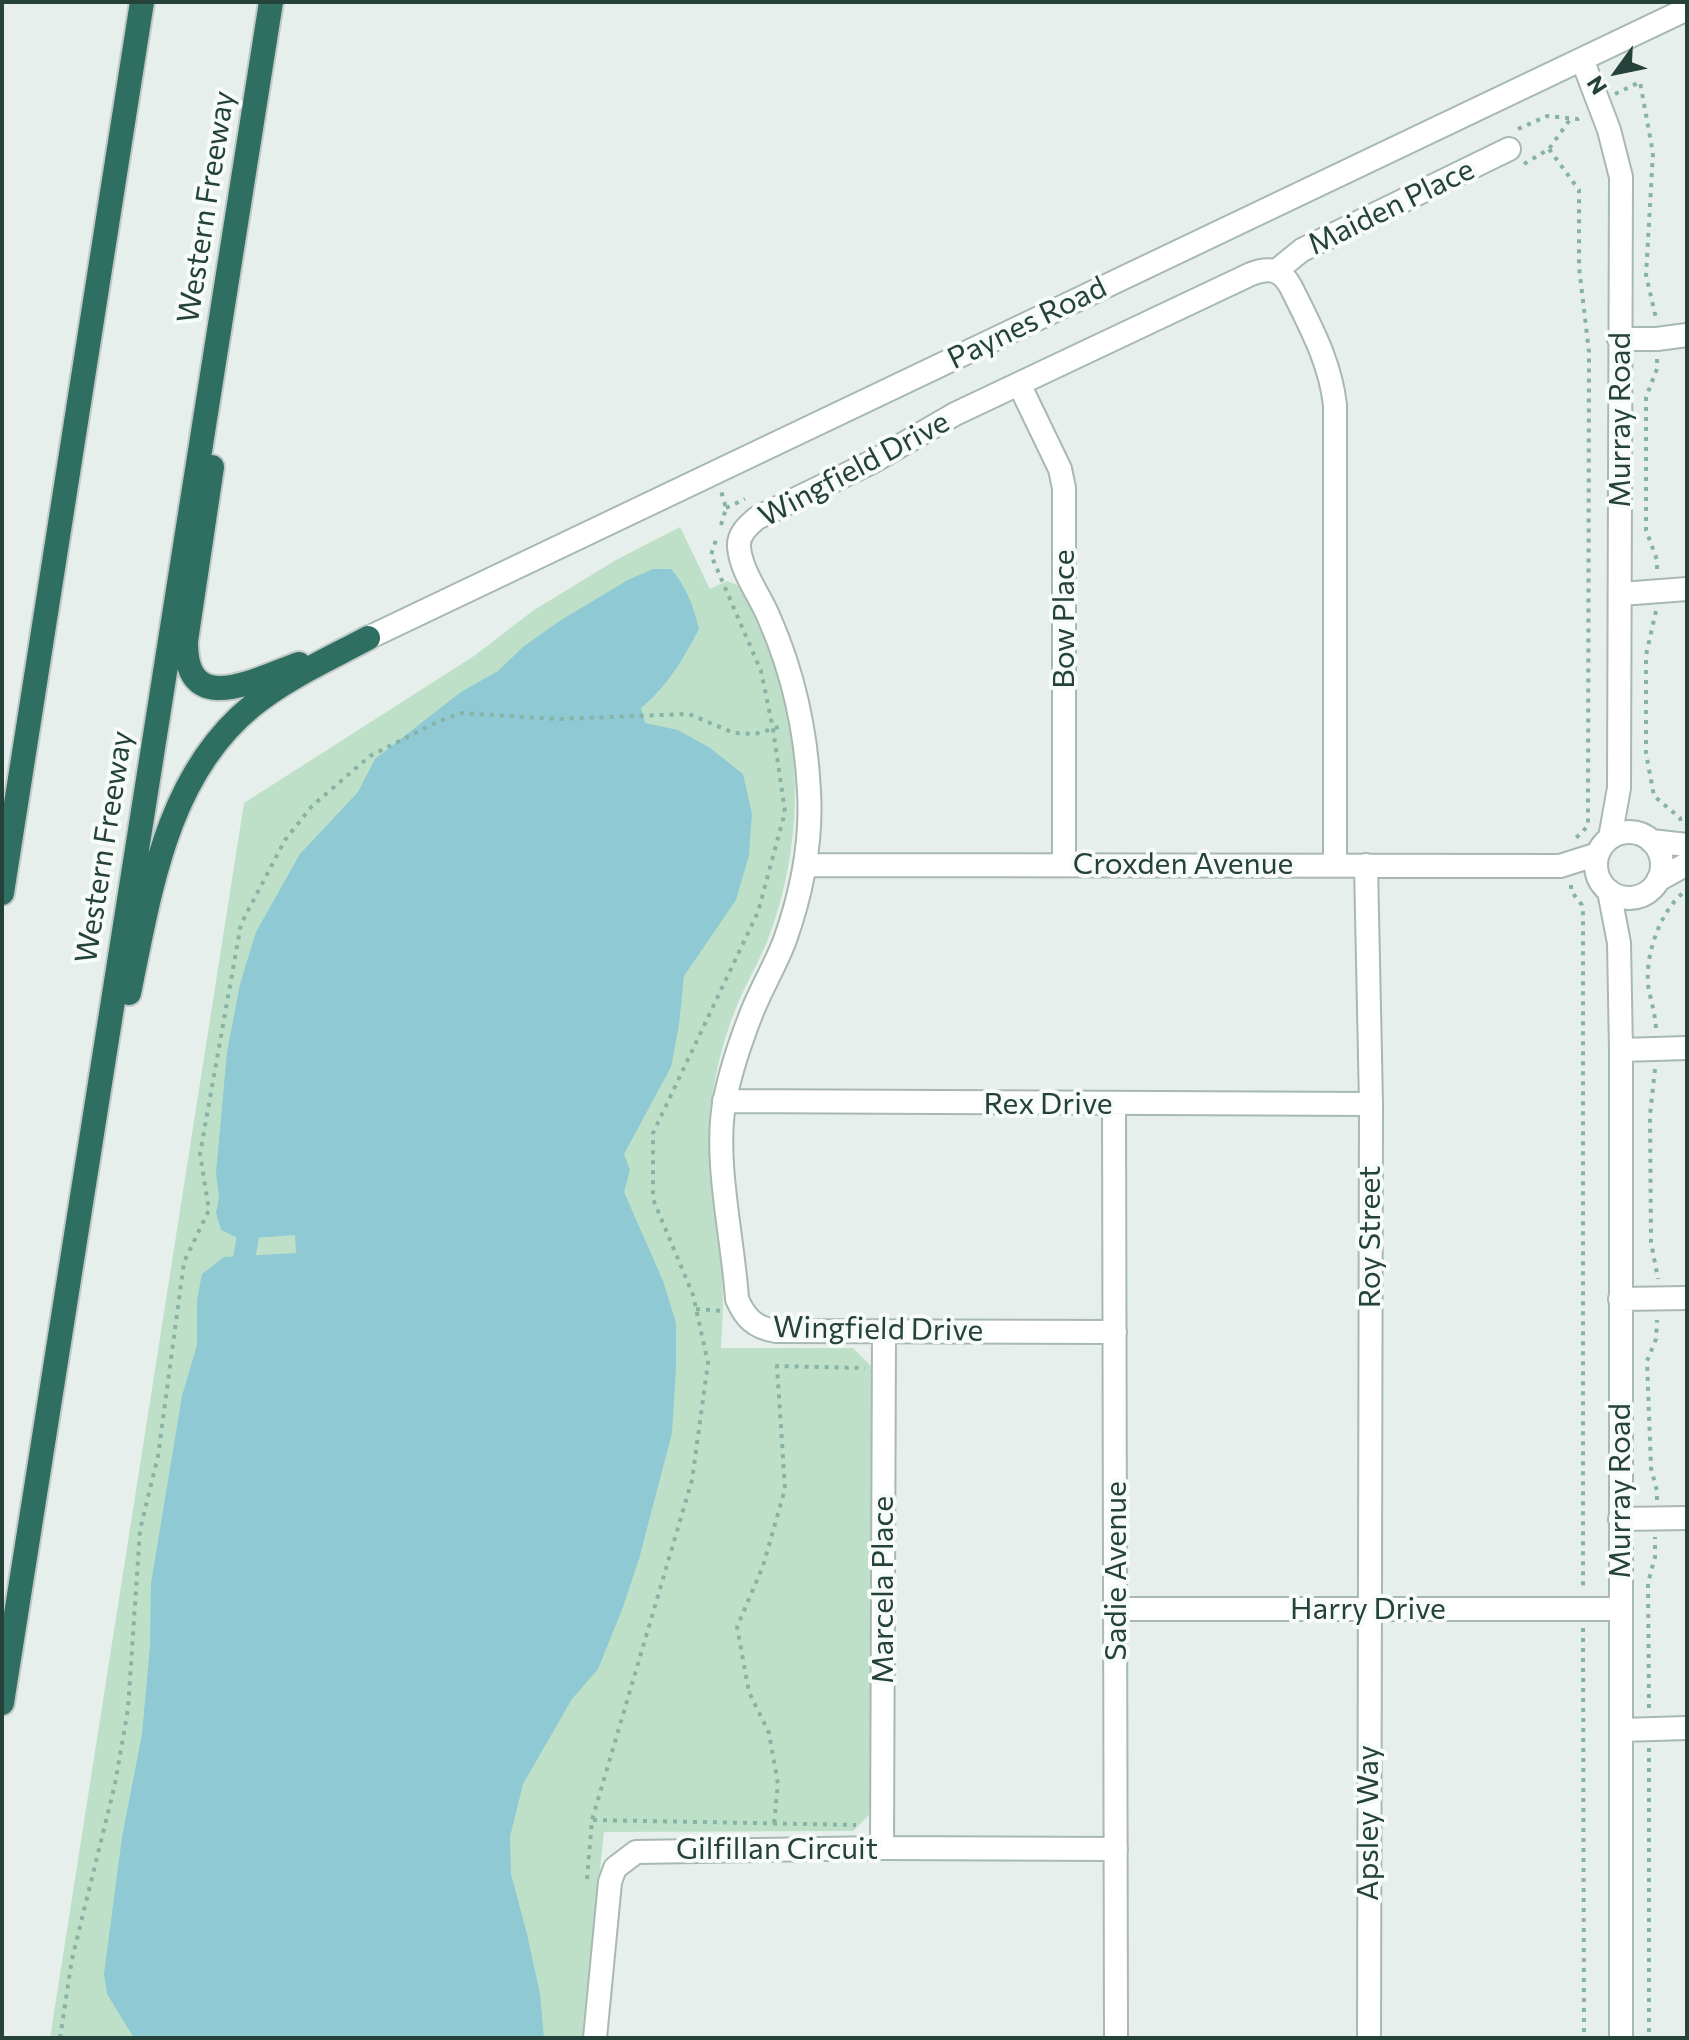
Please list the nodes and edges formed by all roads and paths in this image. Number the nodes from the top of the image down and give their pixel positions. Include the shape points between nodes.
1 (142, 2) edge
2 (271, 2) edge
3 (1687, 9) edge
4 (1582, 59) junction
5 (1640, 82) dead end
6 (1571, 118) dead end
7 (1509, 149) joint
8 (1549, 149) junction
9 (233, 237) junction
10 (1276, 271) junction
11 (1687, 335) edge
12 (1619, 339) junction
13 (1657, 339) junction
14 (1019, 384) junction
15 (716, 473) junction
16 (1687, 589) edge
17 (1657, 591) junction
18 (1621, 594) junction
19 (368, 638) junction
20 (803, 720) junction
21 (773, 729) junction
22 (1619, 788) junction
23 (1687, 817) edge
24 (1680, 818) junction
25 (1645, 837) junction
26 (1604, 846) junction
27 (1686, 851) edge
28 (1064, 863) junction
29 (1335, 864) junction
30 (806, 865) junction
31 (1366, 865) junction
32 (1568, 866) junction
33 (1605, 887) junction
34 (1650, 887) junction
35 (1687, 890) edge
36 (2, 893) edge
37 (1619, 943) junction
38 (1687, 1048) edge
39 (1656, 1049) junction
40 (1621, 1050) junction
41 (724, 1101) junction
42 (1114, 1104) junction
43 (1371, 1104) junction
44 (69, 1268) junction
45 (1658, 1298) junction
46 (1687, 1298) edge
47 (1620, 1299) junction
48 (884, 1332) junction
49 (1115, 1332) junction
50 (884, 1369) junction
51 (1687, 1518) edge
52 (1620, 1519) junction
53 (1656, 1519) junction
54 (1116, 1609) junction
55 (1368, 1609) junction
56 (1583, 1609) junction
57 (1621, 1609) junction
58 (2, 1703) edge
59 (1687, 1728) edge
60 (1649, 1729) junction
61 (1621, 1730) junction
62 (592, 1820) junction
63 (774, 1823) junction
64 (882, 1837) junction
65 (1116, 1849) junction
66 (587, 1880) dead end
67 (60, 2038) edge
68 (595, 2038) edge
69 (1116, 2038) edge
70 (1369, 2038) edge
71 (1584, 2038) edge
72 (1621, 2038) edge
73 (1649, 2038) edge

1 - 36 highway
2 - 9 highway, Western Freeway
3 - 4 street, Paynes Road
4 - 12 street, Murray Road via 1621,177
4 - 15 street, Paynes Road
5 - 13 path via 1653,153 1646,275
6 - 8 path
7 - 8 path via 1523,165
7 - 10 street, Maiden Place via 1302,250
8 - 32 path via 1579,190 1579,267 1589,352 1588,826 1571,844
9 - 19 highway via 209,500 186,641 190,669 203,686 228,689
9 - 44 highway, Western Freeway
10 - 14 street, Wingfield Drive via 1251,274
10 - 29 street via 1291,287 1325,357 1335,405
11 - 13 street
12 - 13 street
12 - 18 street, Murray Road
13 - 17 path via 1657,369 1646,397 1646,530 1657,560
14 - 20 street, Wingfield Drive via 746,527 740,537 742,560 789,668
14 - 28 street, Bow Place via 1064,488
15 - 19 street, Paynes Road
15 - 21 path via 726,508 711,555 761,671
16 - 17 street
17 - 18 street
17 - 24 path via 1646,655 1646,753 1654,796
18 - 22 street, Murray Road
19 - 44 highway via 251,707 207,755 174,815 160,854
20 - 21 path
20 - 30 street, Wingfield Drive via 810,809
21 - 62 path via 785,812 758,912 653,1133 653,1199 693,1295 708,1363 692,1480
21 - 67 path via 734,733 689,714 557,719 461,713 370,756 312,806 285,840 241,924 200,1154 209,1210 184,1262 158,1456 140,1530 128,1709 72,1959
22 - 25 street, Murray Road
22 - 26 street, Murray Road
23 - 24 path
24 - 27 path
25 - 26 street via 1619,833
25 - 27 street
25 - 34 street via 1662,866
26 - 32 street, Croxden Avenue
26 - 33 street via 1596,864
27 - 34 street
28 - 29 street, Croxden Avenue
28 - 30 street, Croxden Avenue
29 - 31 street, Croxden Avenue
30 - 41 street, Wingfield Drive via 785,941 753,1011
31 - 32 street, Croxden Avenue
31 - 43 street, Roy Street
32 - 33 street, Croxden Avenue
32 - 56 path via 1571,891 1583,913
33 - 34 street via 1628,898
33 - 37 street, Murray Road
34 - 37 street, Murray Road
35 - 39 path via 1652,940 1648,989 1655,1010
37 - 40 street, Murray Road
38 - 39 street
39 - 40 street
39 - 45 path via 1650,1115 1651,1242
40 - 47 street, Murray Road
41 - 42 street, Rex Drive
41 - 48 street, Wingfield Drive via 722,1149 737,1299 743,1313 764,1329
42 - 43 street, Rex Drive
42 - 49 street, Sadie Avenue
43 - 55 street, Roy Street
44 - 58 highway, Western Freeway
45 - 46 street
45 - 47 street
45 - 53 path via 1656,1339 1647,1361
47 - 52 street, Murray Road
48 - 49 street, Wingfield Drive
48 - 50 street, Marcela Place
49 - 54 street, Sadie Avenue
50 - 63 path via 777,1366 785,1489 763,1566 737,1627 749,1692 769,1733 774,1758
50 - 64 street, Marcela Place
51 - 53 street
52 - 53 street
52 - 57 street, Murray Road
53 - 60 path via 1648,1583
54 - 55 street, Harry Drive
54 - 65 street, Sadie Avenue
55 - 56 street, Harry Drive
55 - 70 street, Apsley Way
56 - 57 street, Harry Drive
56 - 71 path
57 - 61 street, Murray Road
59 - 60 street
60 - 61 street
60 - 73 path
61 - 72 street, Murray Road
62 - 63 path
62 - 66 path
63 - 64 path
64 - 65 street, Gilfillan Circuit
64 - 68 street, Gilfillan Circuit via 646,1849 624,1859 610,1882
65 - 69 street, Sadie Avenue

